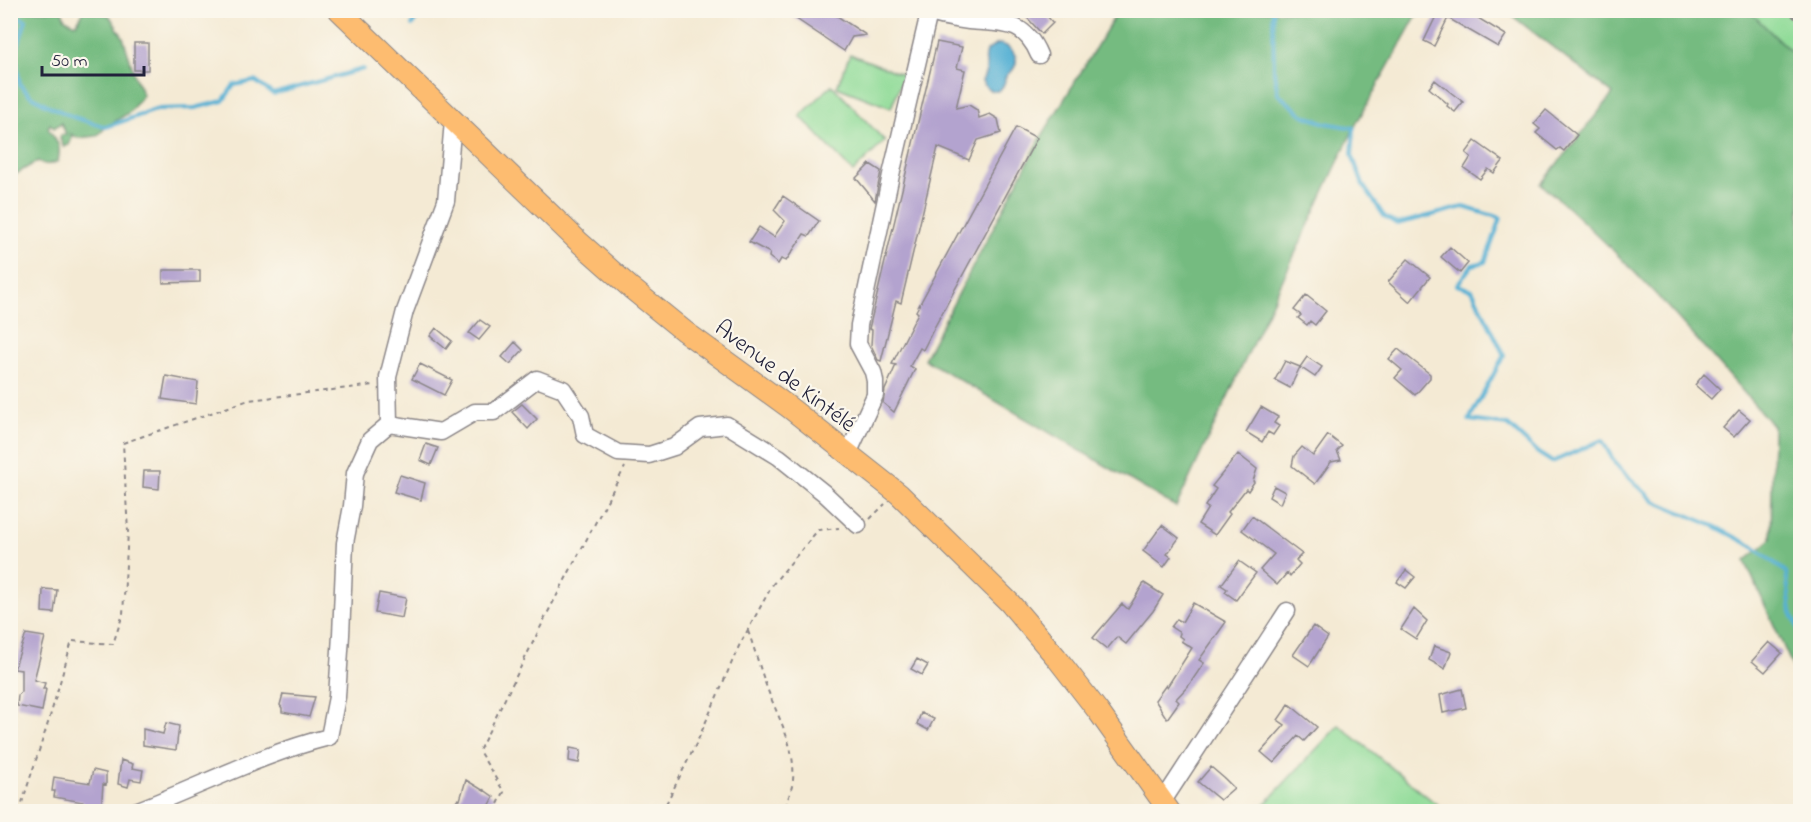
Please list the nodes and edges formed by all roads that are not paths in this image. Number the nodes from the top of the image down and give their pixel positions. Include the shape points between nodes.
1 (339, 10) edge
2 (926, 12) edge
3 (1039, 56) dead end
4 (453, 121) junction
5 (390, 424) junction
6 (848, 454) junction
7 (858, 525) road end
8 (1287, 611) dead end
9 (1166, 806) edge
10 (133, 812) edge

1 - 4 main road, Avenue de Kintélé
2 - 3 lane via 968,21 1000,22 1018,29 1033,40
2 - 6 lane via 859,325 858,344 873,372 875,395
4 - 5 lane via 446,201 405,311 387,376
4 - 6 main road, Avenue de Kintélé via 631,288
5 - 7 lane via 441,432 475,412 494,412 537,379 563,388 581,416 585,435 618,453 649,455 674,447 700,428 727,425 779,457
5 - 10 lane via 370,440 355,473 345,543 336,697 329,738 260,759
6 - 9 main road, Avenue de Kintélé via 899,494 1016,610 1098,711
8 - 9 lane

